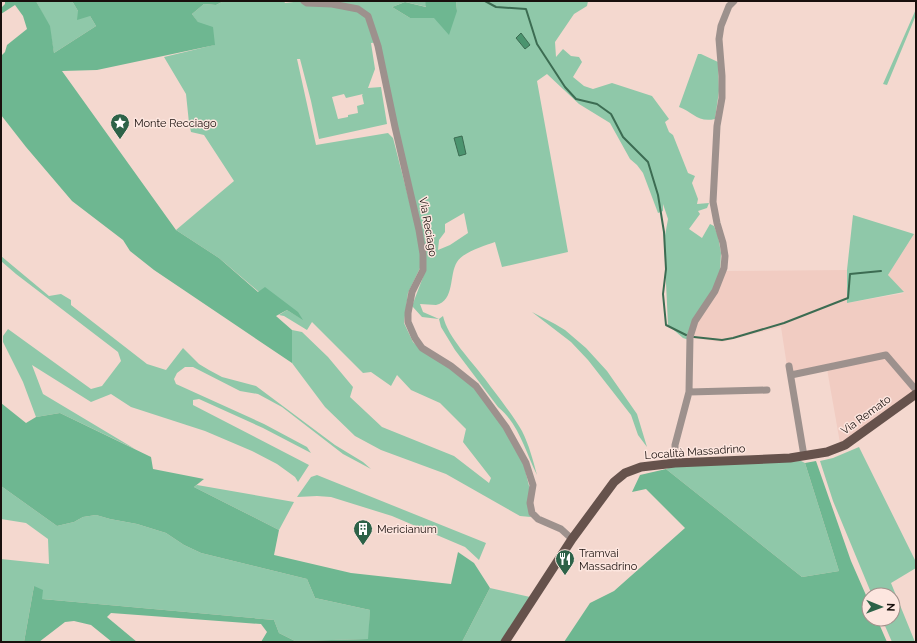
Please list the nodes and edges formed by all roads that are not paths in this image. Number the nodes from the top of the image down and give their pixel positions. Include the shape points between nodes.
1 (304, 1) edge
2 (734, 1) edge
3 (789, 366) dead end
4 (791, 375) junction
5 (767, 390) dead end
6 (916, 390) edge
7 (689, 392) junction
8 (916, 394) edge
9 (804, 456) junction
10 (674, 463) junction
11 (571, 538) junction
12 (505, 642) edge

1 - 11 street, Via Reciago via 358,9 368,16 378,46 423,254 423,270 412,292 408,313 408,322 415,338 422,348 476,386 506,427 526,463 533,485 530,503 532,513 538,519 561,529
2 - 7 street via 725,15 719,39 722,98 717,126 713,202 716,223 723,242 724,268 715,291 692,329
3 - 4 street
4 - 6 street via 886,355
4 - 9 street
5 - 7 street
7 - 10 street via 675,445
8 - 9 main road, Via Remato via 845,445 827,452
9 - 10 main road, Località Massadrino
10 - 11 main road, Località Massadrino via 641,467 625,473 614,482
11 - 12 main road, Località Massadrino

